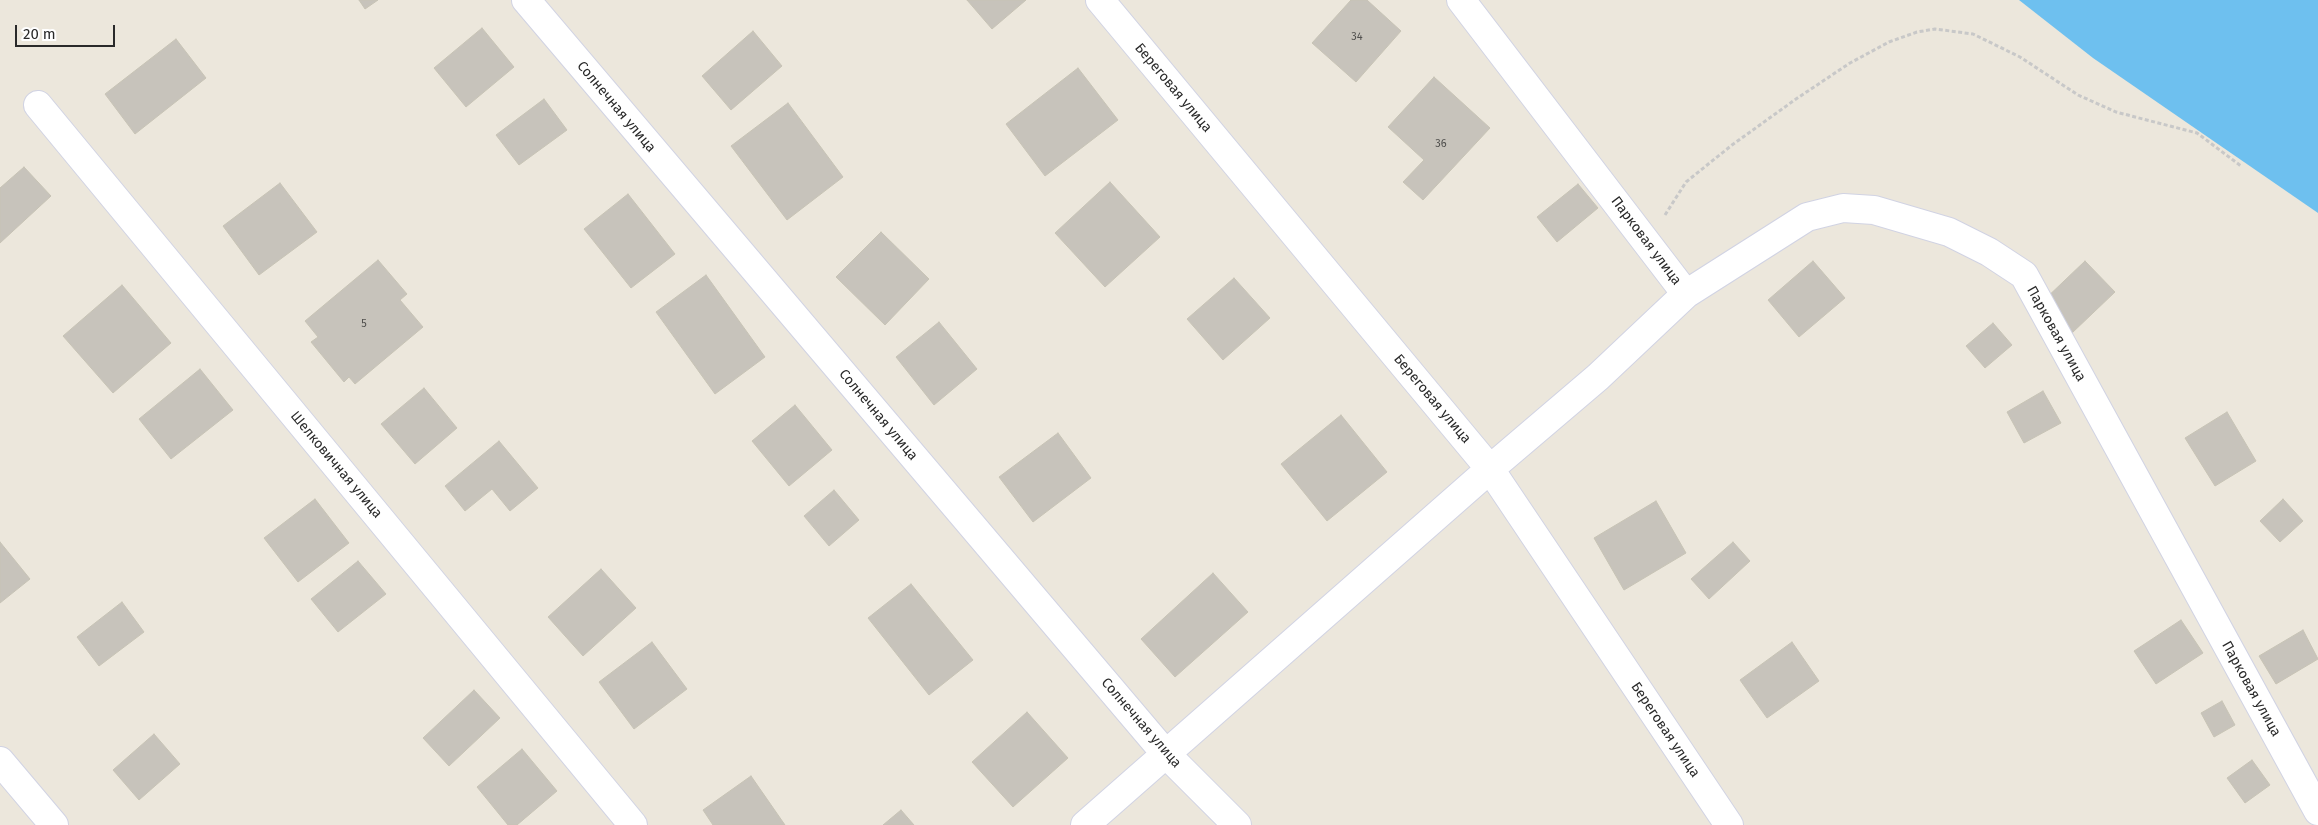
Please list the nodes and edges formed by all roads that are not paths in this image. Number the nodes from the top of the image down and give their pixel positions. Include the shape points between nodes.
1 (526, 0) edge
2 (1100, 0) edge
3 (1461, 0) edge
4 (38, 105) dead end
5 (1686, 294) junction
6 (1490, 469) junction
7 (1165, 753) junction
8 (0, 761) edge
9 (2318, 811) edge
10 (54, 825) edge
11 (633, 825) edge
12 (1085, 825) edge
13 (1237, 825) edge
14 (1728, 825) edge

1 - 7 street, Солнечная улица
2 - 6 street, Береговая улица
3 - 5 street, Парковая улица
4 - 11 street, Шелковичная улица
5 - 6 street via 1598,377
5 - 9 street, Парковая улица via 1807,218 1843,208 1874,210 1949,232 1990,252 2024,275
6 - 7 street
6 - 14 street, Береговая улица
7 - 12 street
7 - 13 street, Солнечная улица
8 - 10 street

